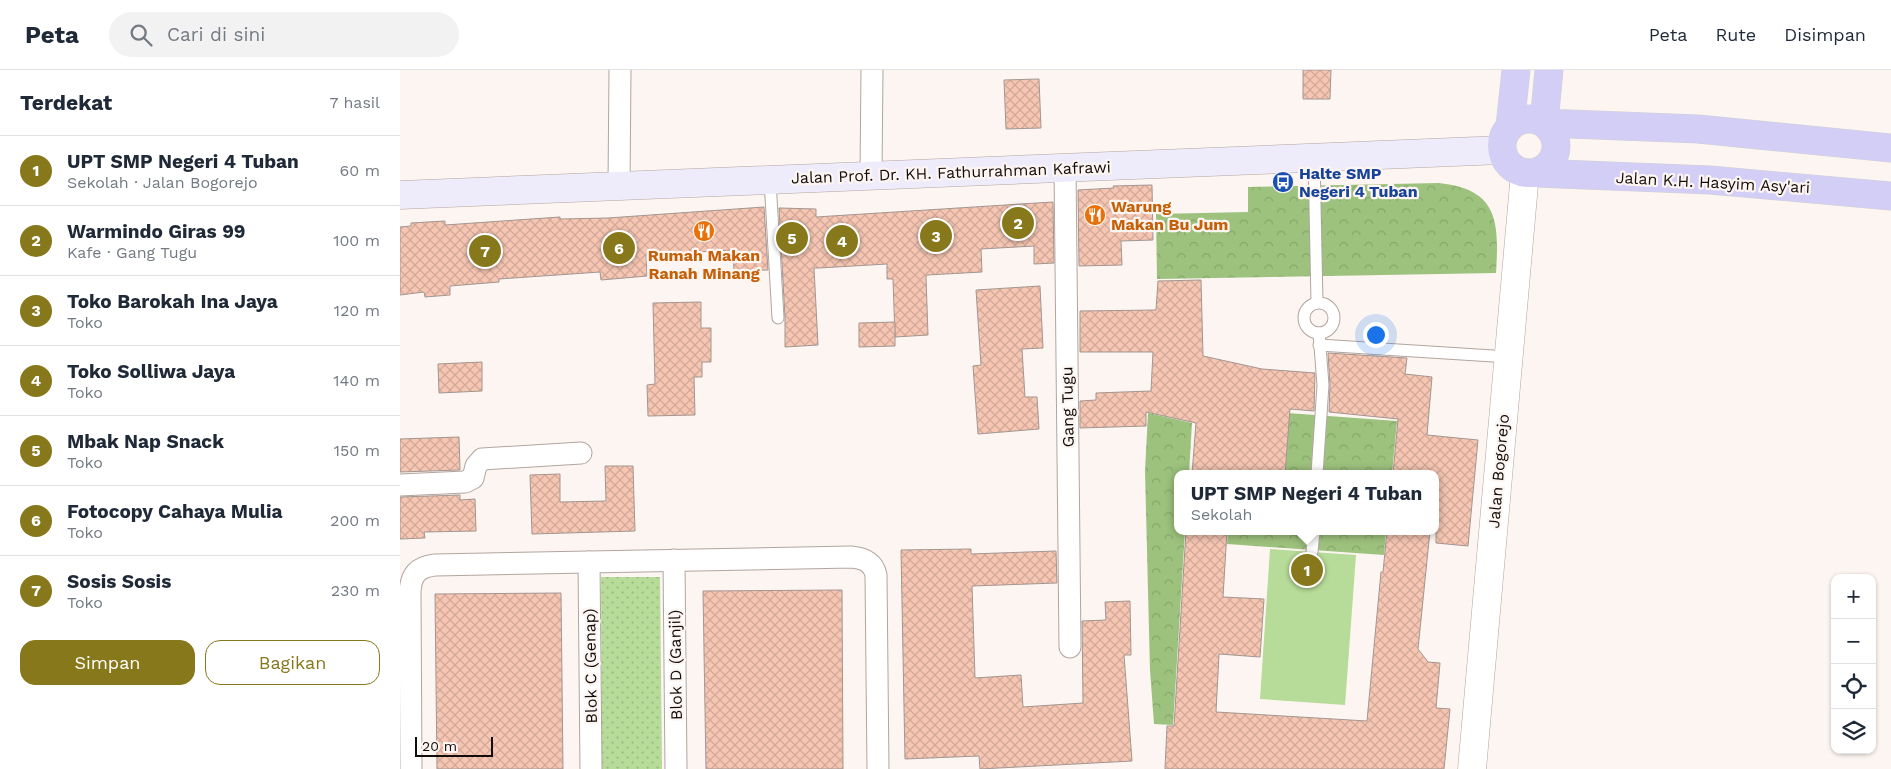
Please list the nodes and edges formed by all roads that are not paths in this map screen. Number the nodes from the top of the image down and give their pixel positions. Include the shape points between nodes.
1 (620, 70) edge
2 (872, 70) edge
3 (1516, 70) edge
4 (1550, 70) edge
5 (1544, 123) junction
6 (1506, 138) junction
7 (1891, 148) edge
8 (1314, 157) junction
9 (1065, 167) junction
10 (1530, 173) junction
11 (870, 176) junction
12 (770, 180) junction
13 (619, 186) junction
14 (400, 196) edge
15 (1891, 196) edge
16 (1317, 302) junction
17 (778, 318) dead end
18 (1319, 339) junction
19 (1509, 357) junction
20 (581, 454) dead end
21 (1317, 470) edge
22 (400, 485) edge
23 (1314, 535) edge
24 (1312, 552) dead end
25 (674, 560) junction
26 (589, 562) junction
27 (1070, 647) dead end
28 (411, 769) edge
29 (591, 769) edge
30 (676, 769) edge
31 (878, 769) edge
32 (1472, 769) edge

1 - 13 street
2 - 11 street
3 - 6 highway
4 - 5 highway
5 - 6 highway via 1536,119 1518,120
5 - 7 highway via 1698,129
5 - 10 highway via 1551,129 1557,146 1555,156 1543,170
6 - 8 main road, Jalan Prof. Dr. KH. Fathurrahman Kafrawi
6 - 10 highway via 1504,158 1516,171
8 - 9 main road, Jalan Prof. Dr. KH. Fathurrahman Kafrawi
8 - 16 lane
9 - 11 main road, Jalan Prof. Dr. KH. Fathurrahman Kafrawi
9 - 27 street, Gang Tugu
10 - 15 highway, Jalan K.H. Hasyim Asy'ari via 1710,180
10 - 19 street, Jalan Bogorejo
11 - 12 main road, Jalan Prof. Dr. KH. Fathurrahman Kafrawi
12 - 13 main road, Jalan Prof. Dr. KH. Fathurrahman Kafrawi
12 - 17 lane
13 - 14 main road, Jalan Prof. Dr. KH. Fathurrahman Kafrawi
16 - 18 lane via 1308,307 1304,319 1306,326
16 - 18 lane via 1329,306 1335,317 1330,329
18 - 19 lane
18 - 21 lane via 1323,385
19 - 32 street, Jalan Bogorejo
20 - 22 street via 482,459 473,478 465,482
23 - 24 lane
25 - 26 street
25 - 30 street, Blok D (Ganjil)
25 - 31 street via 858,558 871,564 876,581
26 - 28 street via 428,566 419,569 413,576 410,592
26 - 29 street, Blok C (Genap)

